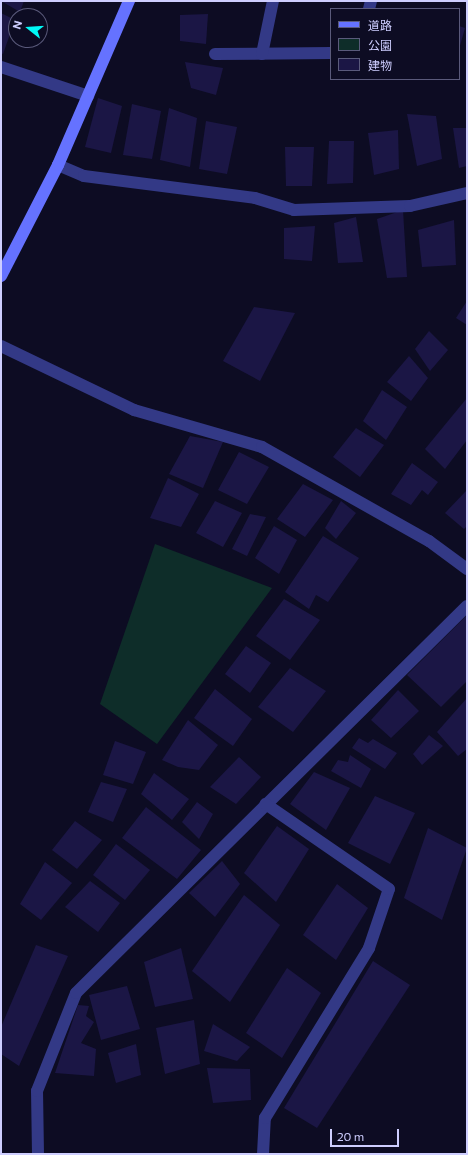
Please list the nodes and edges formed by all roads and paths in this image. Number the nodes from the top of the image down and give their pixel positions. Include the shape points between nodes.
1 (129, 1) edge
2 (273, 1) edge
3 (330, 53) edge
4 (215, 54) dead end
5 (262, 54) junction
6 (1, 67) edge
7 (88, 96) junction
8 (58, 165) junction
9 (467, 193) edge
10 (1, 276) edge
11 (1, 346) edge
12 (467, 569) edge
13 (467, 606) edge
14 (266, 804) junction
15 (38, 1154) edge
16 (263, 1154) edge

1 - 7 street
2 - 5 street
3 - 5 street
4 - 5 street
6 - 7 street
7 - 8 street
8 - 9 street via 84,176 255,198 294,210 410,206
8 - 10 street
11 - 12 street via 134,410 262,447 428,541
13 - 14 street
14 - 15 street via 76,993 37,1091
14 - 16 street via 389,889 369,948 265,1118

